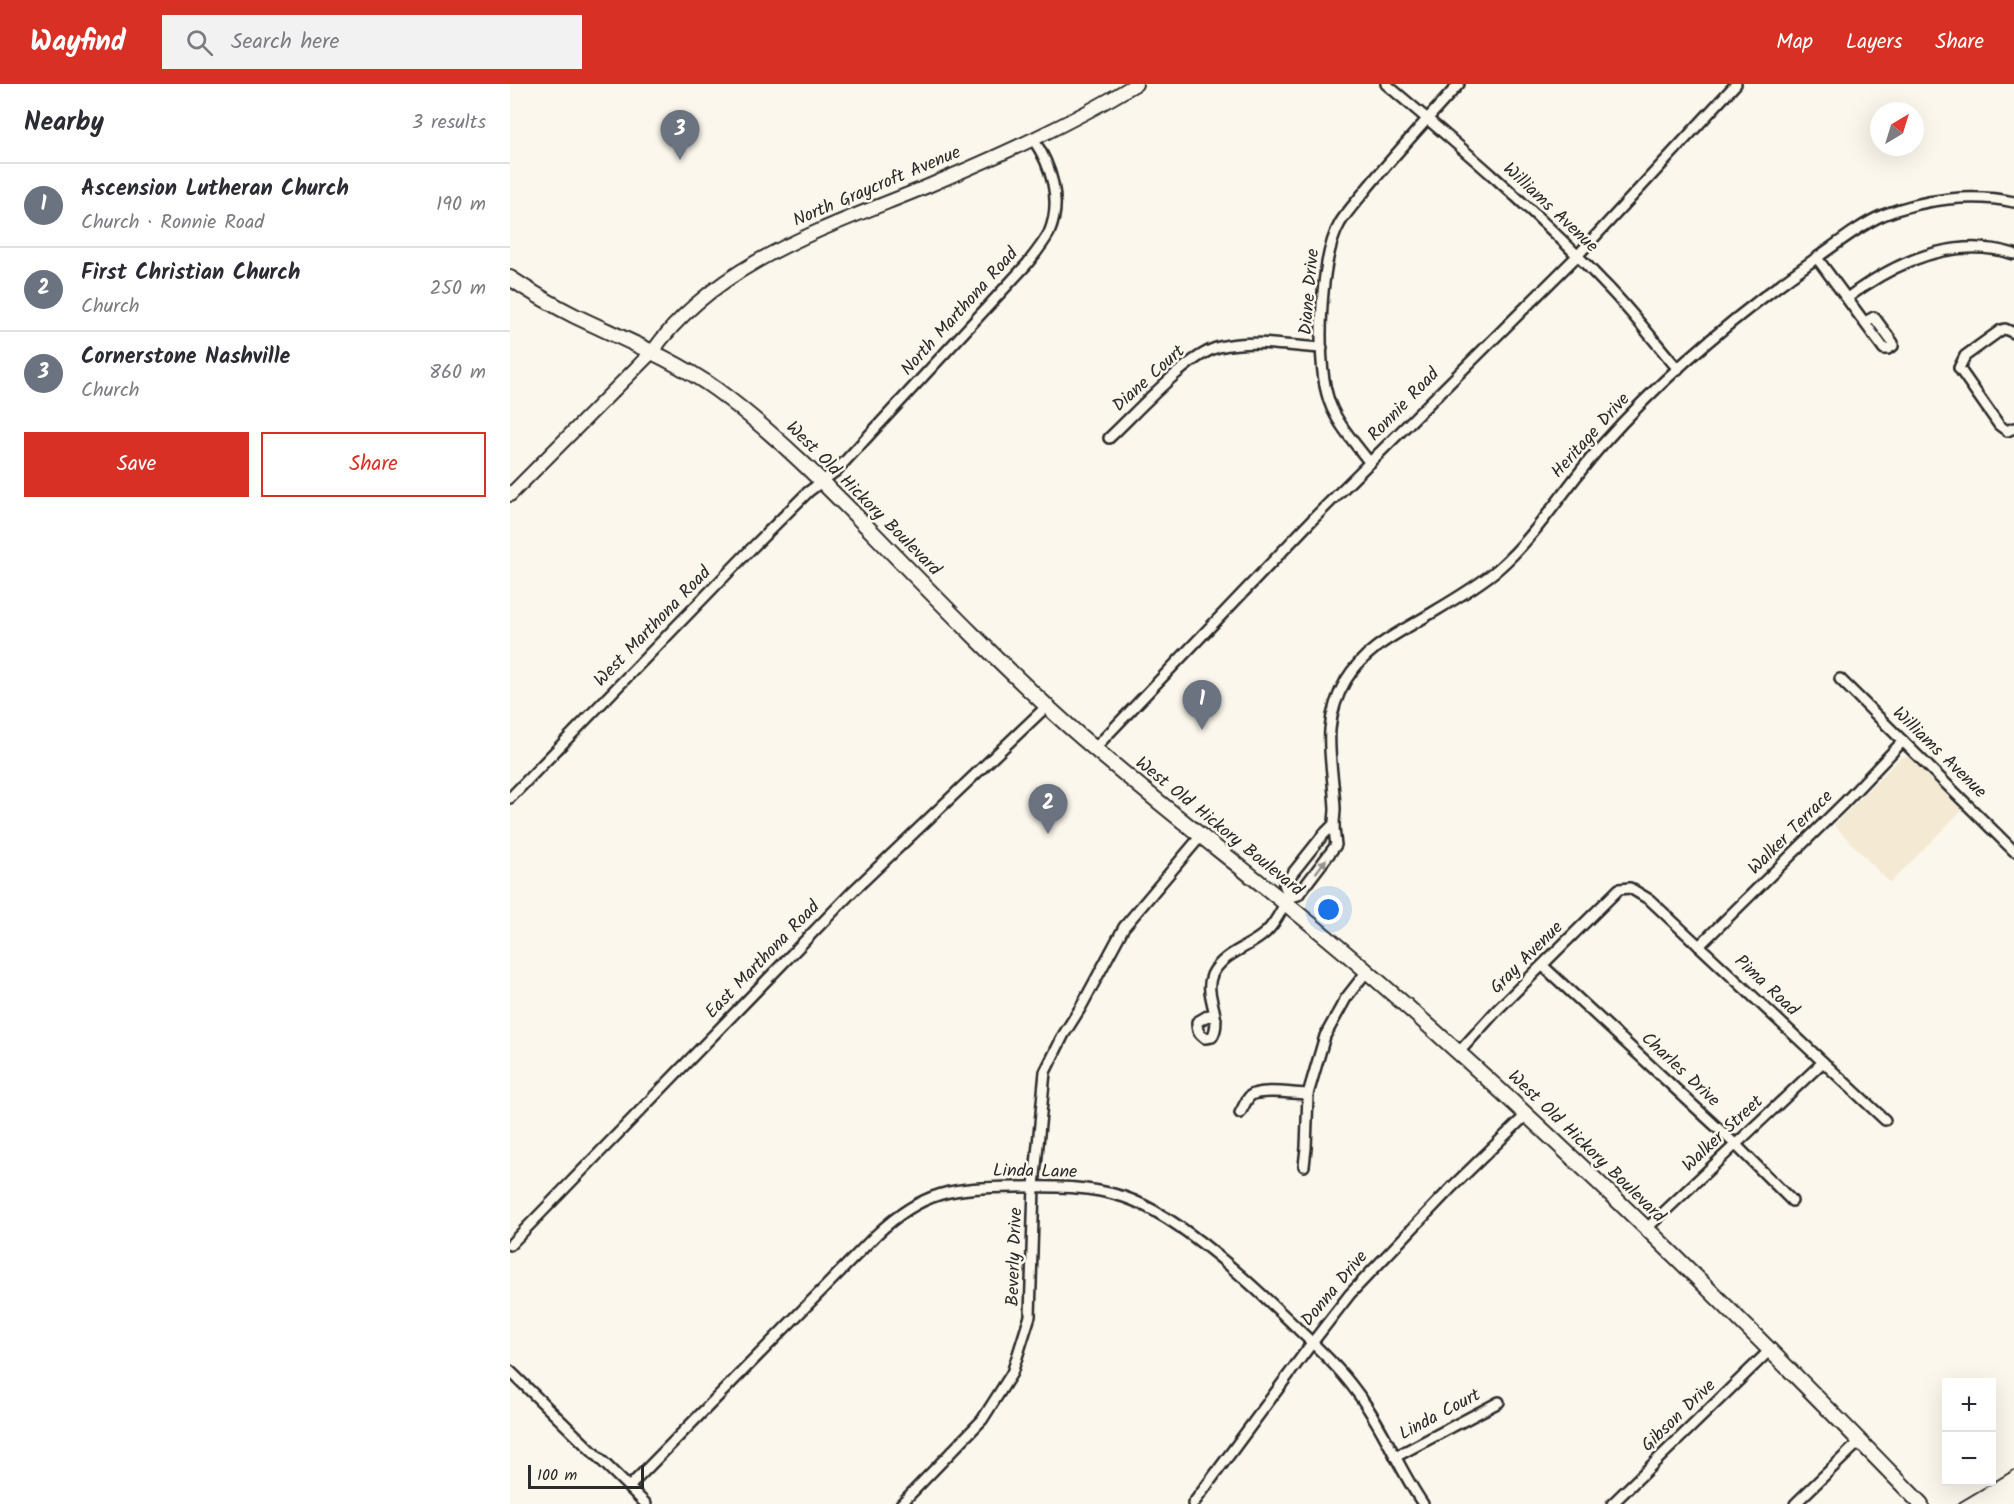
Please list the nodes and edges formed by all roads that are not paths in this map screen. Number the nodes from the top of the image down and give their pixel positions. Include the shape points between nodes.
1 (1386, 84) edge
2 (1459, 84) edge
3 (1736, 84) edge
4 (1131, 85) edge
5 (1428, 119) junction
6 (1033, 139) junction
7 (2014, 202) edge
8 (2014, 254) edge
9 (1577, 256) junction
10 (1817, 258) junction
11 (510, 278) edge
12 (1847, 298) junction
13 (1865, 322) dead end
14 (2014, 333) edge
15 (1322, 348) junction
16 (652, 352) junction
17 (1678, 369) junction
18 (2014, 428) edge
19 (1109, 438) dead end
20 (1370, 463) junction
21 (823, 482) junction
22 (510, 495) edge
23 (1840, 679) dead end
24 (1047, 706) junction
25 (1903, 741) junction
26 (1094, 749) junction
27 (510, 798) edge
28 (1334, 824) junction
29 (1200, 837) junction
30 (2014, 851) edge
31 (1619, 889) joint
32 (1287, 900) junction
33 (1699, 946) junction
34 (1543, 966) junction
35 (1367, 971) junction
36 (1216, 1019) dead end
37 (1459, 1052) junction
38 (1823, 1062) junction
39 (1308, 1094) junction
40 (1240, 1113) dead end
41 (1526, 1115) junction
42 (1885, 1120) dead end
43 (1736, 1145) junction
44 (1304, 1166) dead end
45 (1034, 1186) junction
46 (1792, 1201) dead end
47 (1646, 1229) junction
48 (510, 1245) edge
49 (1312, 1342) junction
50 (1770, 1350) junction
51 (510, 1371) edge
52 (1499, 1402) dead end
53 (1860, 1441) junction
54 (1395, 1457) junction
55 (629, 1487) junction
56 (645, 1504) edge
57 (901, 1504) edge
58 (1193, 1504) edge
59 (1423, 1504) edge
60 (1612, 1504) edge
61 (1795, 1504) edge
62 (1920, 1504) edge

1 - 5 street, Williams Avenue
2 - 5 street, Diane Drive
3 - 9 street, Ronnie Road
4 - 6 street, North Graycroft Avenue
5 - 9 street, Williams Avenue
5 - 15 street, Diane Drive via 1340,224 1331,243
6 - 16 street, North Graycroft Avenue via 813,233 758,261 688,310
6 - 21 street, North Marthona Road via 1043,154 1055,190 1049,233 1027,264
7 - 10 street, Heritage Drive via 1969,199 1916,205 1872,221
8 - 12 street via 1958,249 1928,255 1890,270
9 - 17 street, Williams Avenue
9 - 20 street, Ronnie Road
10 - 12 street
10 - 17 street, Heritage Drive via 1740,315
11 - 16 main road, West Old Hickory Boulevard via 559,308
12 - 13 street
14 - 18 street via 2001,330 1965,356 1959,368 1999,425 2007,431
15 - 19 street, Diane Court via 1251,344 1203,353
15 - 20 street, Diane Drive via 1327,394 1336,416
16 - 21 main road, West Old Hickory Boulevard via 714,388
16 - 22 street, North Graycroft Avenue
17 - 28 street, Heritage Drive via 1603,444 1533,532 1498,569 1430,615 1391,635 1353,670 1340,691 1330,728
20 - 26 street, Ronnie Road
21 - 24 main road, West Old Hickory Boulevard
21 - 27 street, West Marthona Road via 750,550
23 - 25 street, Williams Avenue
24 - 26 main road, West Old Hickory Boulevard
24 - 48 street, East Marthona Road via 853,891
25 - 30 street, Williams Avenue
25 - 33 street, Walker Terrace
26 - 29 main road, West Old Hickory Boulevard
28 - 32 street, Heritage Drive via 1284,884
32 -> 28 street, Heritage Drive via 1298,895 1336,845
29 - 32 main road, West Old Hickory Boulevard
29 - 45 street, Beverly Drive via 1124,927 1045,1072
31 - 33 street, Pima Road via 1640,892
31 - 34 street, Gray Avenue
32 - 35 main road, West Old Hickory Boulevard
32 - 36 street, Heritage Drive via 1265,934 1218,965 1211,977
33 - 38 street, Pima Road
34 - 37 street, Gray Avenue
34 - 43 street, Charles Drive
35 - 37 main road, West Old Hickory Boulevard
35 - 39 street via 1325,1036
37 - 41 main road, West Old Hickory Boulevard
38 - 42 street, Pima Road
38 - 43 street, Walker Street
39 - 40 street via 1257,1094 1251,1096
39 - 44 street
41 - 47 main road, West Old Hickory Boulevard
41 - 49 street, Donna Drive via 1375,1266
43 - 46 street, Charles Drive
43 - 47 street, Walker Street
45 - 49 street, Linda Lane via 1109,1193 1163,1217 1246,1280
45 - 55 street, Linda Lane via 943,1193 901,1213
45 - 57 street, Beverly Drive via 1030,1316 1012,1373 982,1420
47 - 50 main road, West Old Hickory Boulevard
49 - 54 street, Linda Lane via 1356,1390
49 - 58 street, Donna Drive
50 - 53 main road, West Old Hickory Boulevard
50 - 60 street, Gibson Drive
51 - 55 street
52 - 54 street, Linda Court
53 - 61 street
53 - 62 main road, West Old Hickory Boulevard
54 - 59 street, Linda Lane
55 - 56 street

